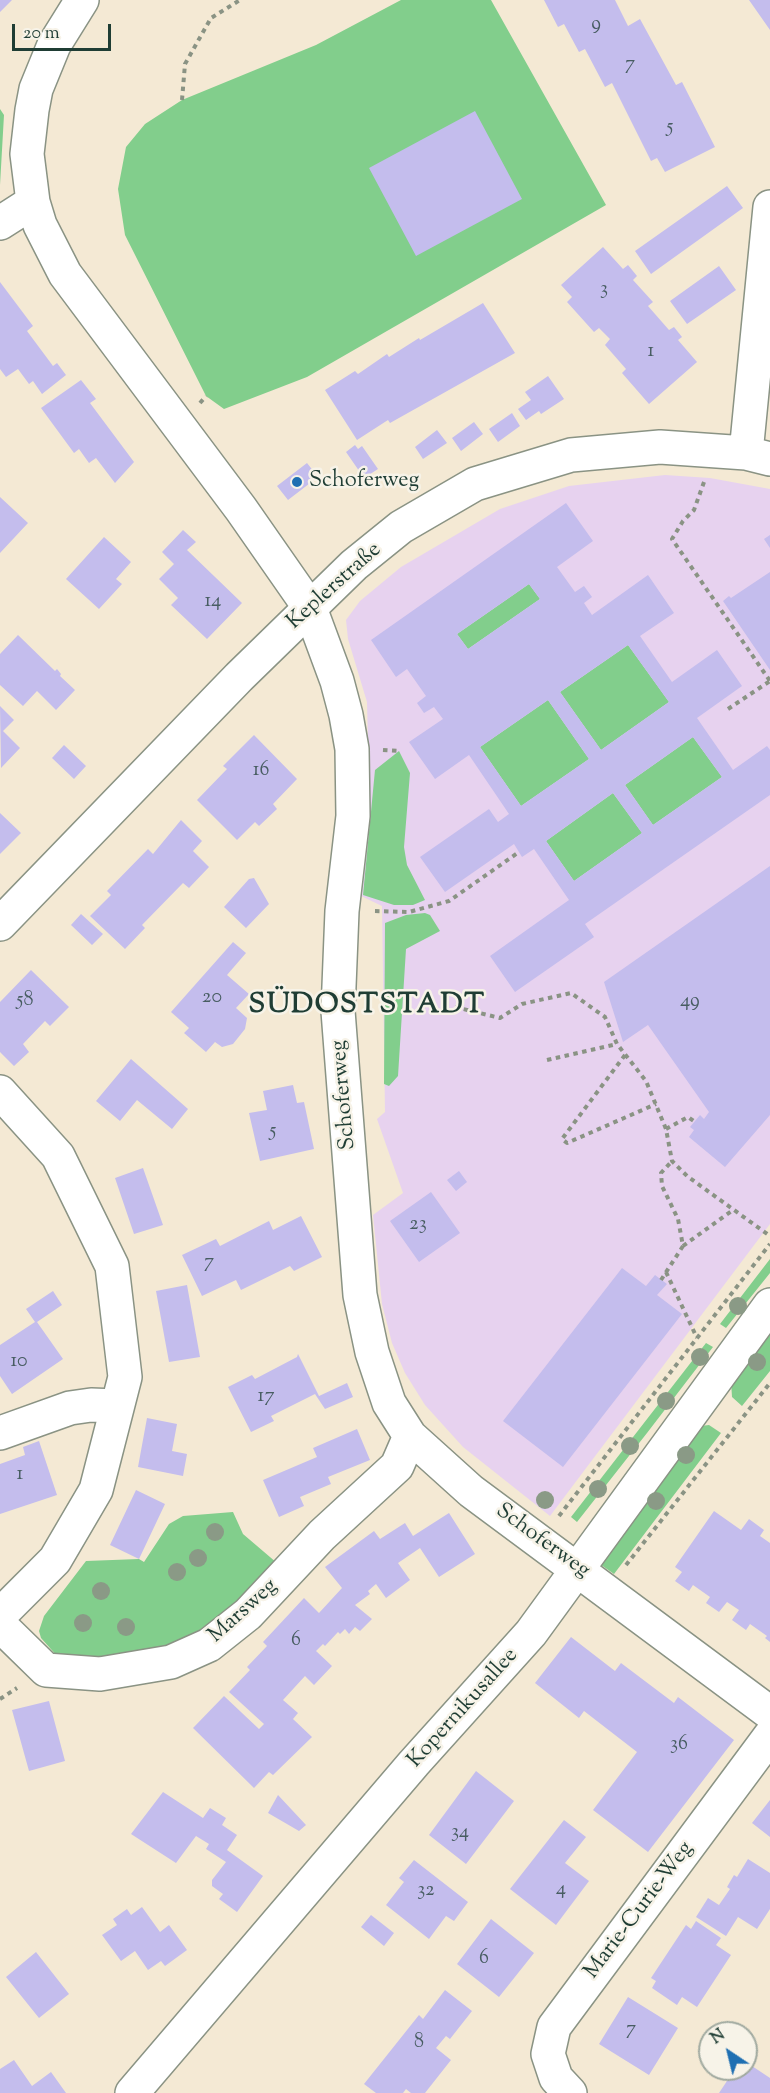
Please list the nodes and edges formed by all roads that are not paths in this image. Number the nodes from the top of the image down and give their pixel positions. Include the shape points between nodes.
1 (82, 0) edge
2 (33, 202) junction
3 (770, 207) edge
4 (0, 223) edge
5 (758, 456) edge
6 (310, 608) junction
7 (0, 924) edge
8 (0, 1092) edge
9 (770, 1305) edge
10 (117, 1406) junction
11 (0, 1433) edge
12 (410, 1436) junction
13 (577, 1567) junction
14 (0, 1615) edge
15 (0, 1625) edge
16 (770, 1713) edge
17 (770, 1736) edge
18 (132, 2093) edge
19 (570, 2093) edge

1 - 2 street, Schoferweg via 54,45 36,89 27,154
2 - 4 street
2 - 6 street, Schoferweg via 52,254 65,274
3 - 5 street
5 - 6 street, Keplerstraße via 660,447 571,456 475,484 401,527
6 - 7 street, Keplerstraße
6 - 12 street, Schoferweg via 338,681 352,749 353,816 342,911 339,1011 360,1295 388,1403
8 - 10 street via 57,1156 111,1266 125,1377
9 - 13 street, Kopernikusallee
10 - 11 street via 70,1408
10 - 14 street via 96,1490 55,1560
12 - 13 street, Schoferweg via 471,1491
12 - 15 street, Marsweg via 397,1466 322,1535 248,1614 209,1645 171,1662 100,1674 46,1670
13 - 16 street, Schoferweg
13 - 18 street, Kopernikusallee via 531,1633 414,1763
17 - 19 street, Marie-Curie-Weg via 554,2027 548,2054 556,2078

